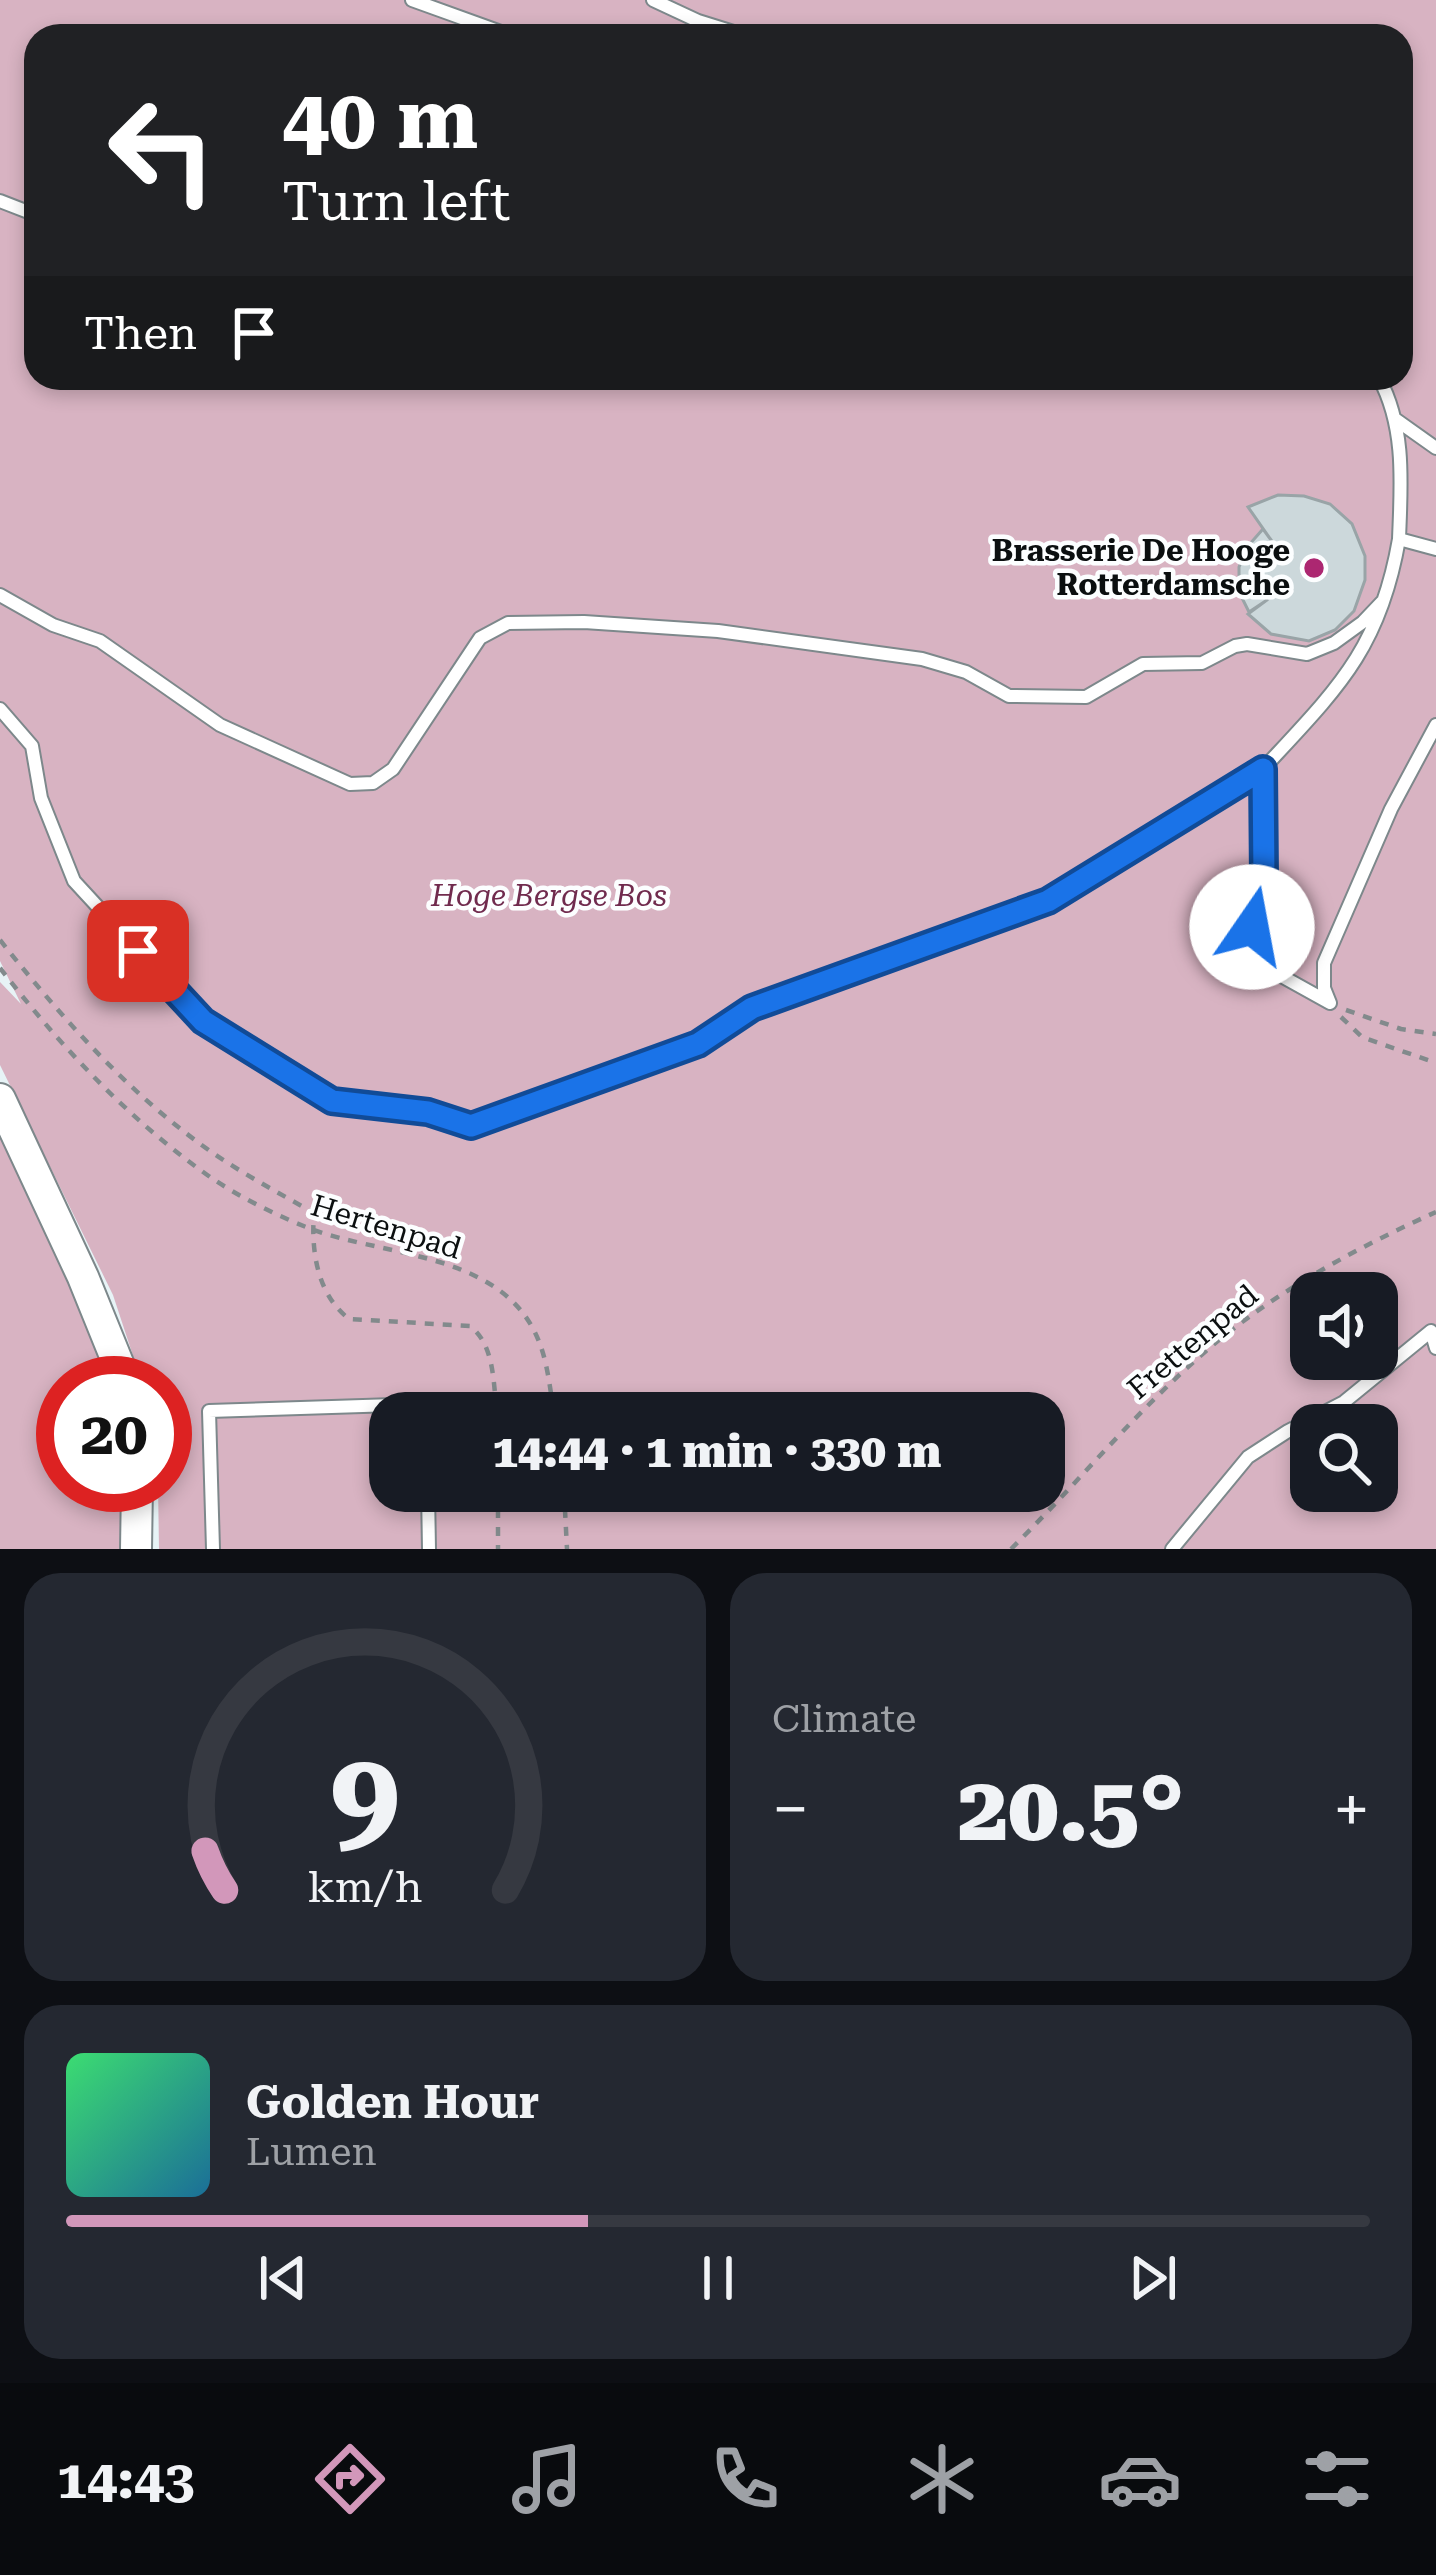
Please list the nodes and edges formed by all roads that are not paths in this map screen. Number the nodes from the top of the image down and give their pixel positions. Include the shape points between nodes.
1 (412, 0) edge
2 (653, 0) edge
3 (446, 5) edge
4 (486, 24) edge
5 (708, 24) edge
6 (1383, 390) edge
7 (1394, 419) junction
8 (1436, 448) edge
9 (1399, 539) junction
10 (1436, 549) edge
11 (0, 595) edge
12 (1382, 602) junction
13 (0, 709) edge
14 (1436, 725) edge
15 (1263, 769) junction
16 (0, 1099) edge
17 (1436, 1348) edge
18 (115, 1356) edge
19 (369, 1406) edge
20 (137, 1512) edge
21 (429, 1512) edge
22 (136, 1549) edge
23 (213, 1549) edge
24 (430, 1549) edge
25 (1172, 1549) edge

1 - 3 lane
2 - 5 lane
3 - 4 lane
6 - 7 lane
7 - 8 lane
7 - 9 lane
9 - 10 lane
9 - 12 lane
11 - 12 lane via 100,641 220,725 350,784 373,783 393,769 480,638 508,623 718,631 922,659 1009,695 1086,697 1143,664 1202,663 1235,646 1307,654
12 - 15 lane via 1349,674
13 - 15 lane via 32,746 41,798 74,880 203,1021 332,1101 428,1112 471,1126 698,1044 752,1008 1048,901
14 - 15 lane via 1324,963 1330,1004 1276,974 1252,927 1264,879
16 - 18 street
17 - 25 lane via 1431,1331 1344,1402 1248,1457
19 - 23 lane via 209,1411
20 - 22 street
21 - 24 lane

